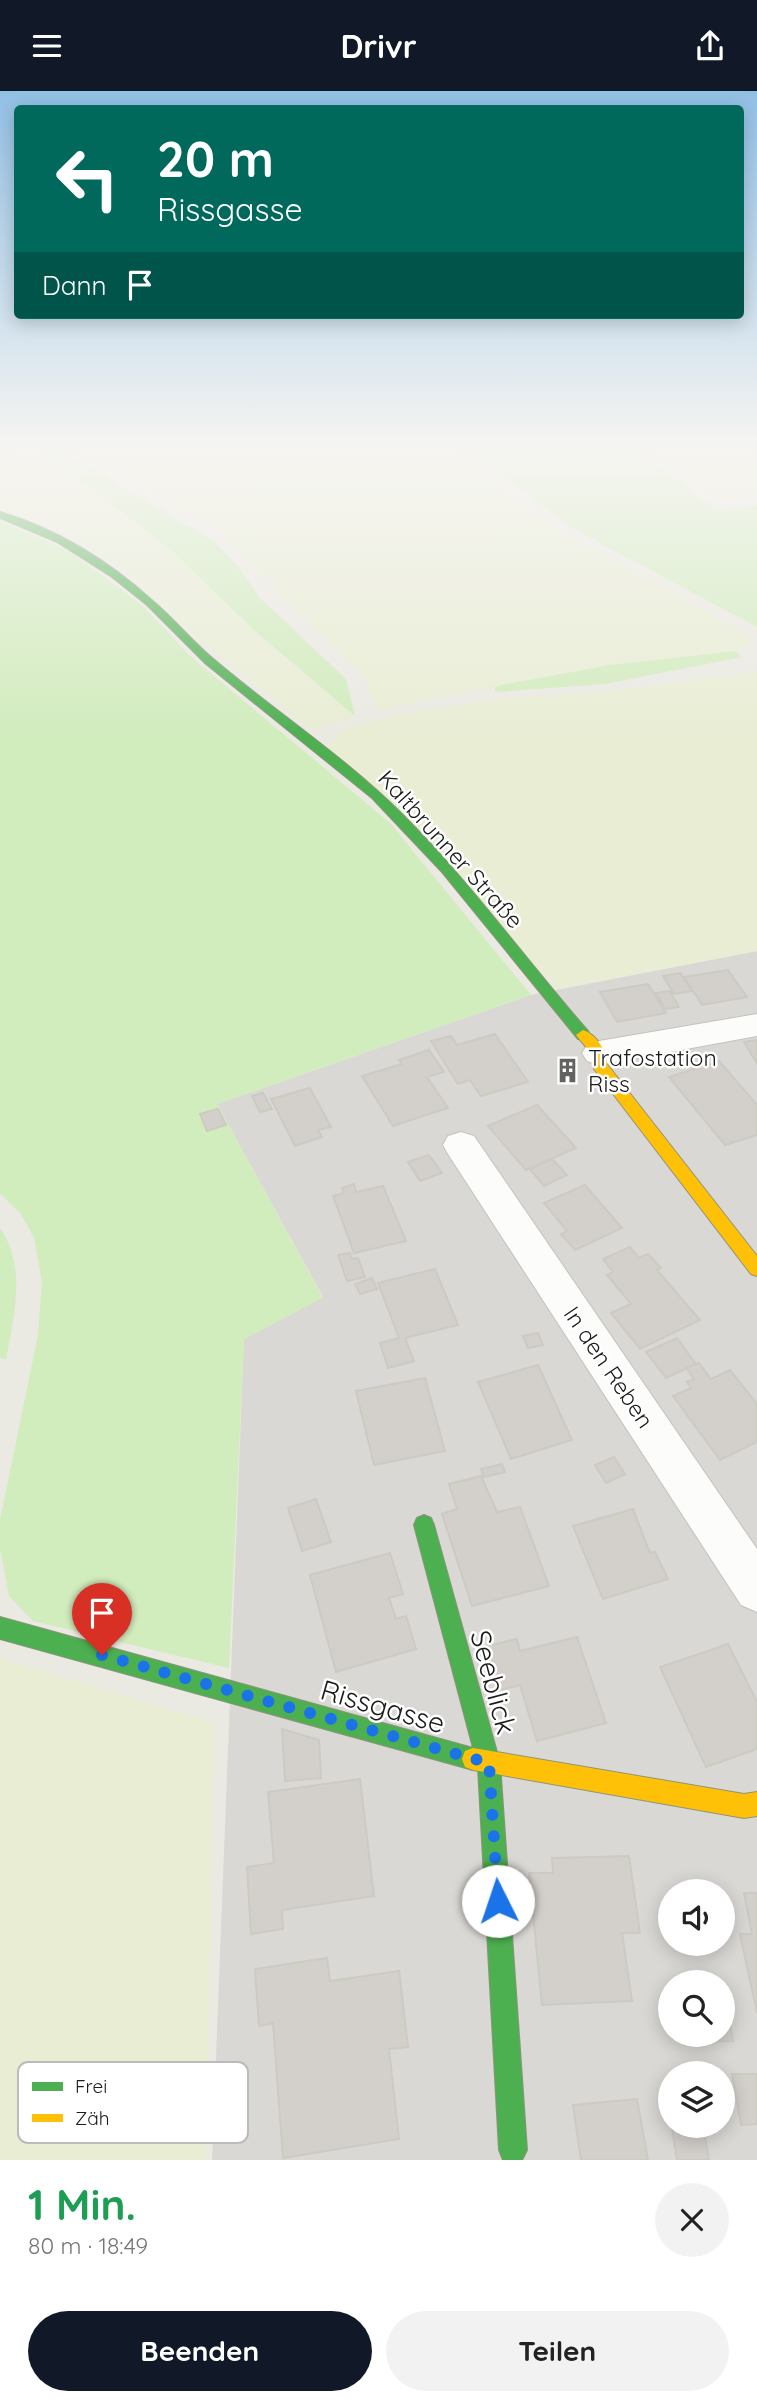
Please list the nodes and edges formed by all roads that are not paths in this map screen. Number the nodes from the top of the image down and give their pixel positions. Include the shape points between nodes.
1 (69, 544) edge
2 (757, 1025) edge
3 (599, 1053) junction
4 (461, 1145) dead end
5 (757, 1269) edge
6 (424, 1525) dead end
7 (757, 1589) edge
8 (0, 1628) edge
9 (489, 1763) junction
10 (757, 1804) edge
11 (513, 2150) dead end

1 - 3 street, Kaltbrunner Straße via 117,575 198,652 348,771 407,827
2 - 3 street
3 - 5 street, Kaltbrunner Straße via 599,1065
4 - 7 street, In den Reben
6 - 9 street, Seeblick
8 - 9 street, Rissgasse
9 - 10 street, Rissgasse via 744,1806
9 - 11 street, Seeblick

